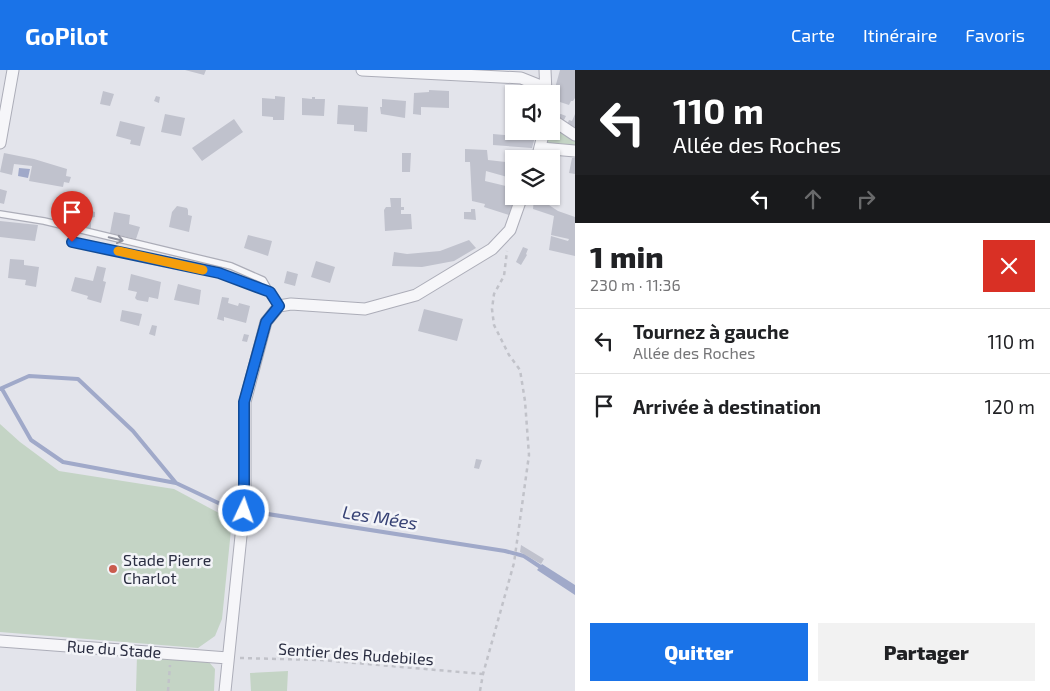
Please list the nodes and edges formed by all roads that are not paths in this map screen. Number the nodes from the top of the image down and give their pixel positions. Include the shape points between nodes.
1 (13, 70) edge
2 (362, 70) edge
3 (544, 70) edge
4 (552, 70) edge
5 (534, 85) edge
6 (545, 85) edge
7 (548, 85) edge
8 (560, 125) edge
9 (575, 135) edge
10 (0, 143) edge
11 (575, 150) edge
12 (560, 152) edge
13 (519, 205) edge
14 (0, 214) edge
15 (72, 242) dead end
16 (270, 292) junction
17 (279, 306) junction
18 (0, 640) edge
19 (228, 658) junction
20 (225, 691) edge

1 - 10 street
2 - 5 street via 521,78
3 - 6 street
4 - 7 street
8 - 9 street
11 - 12 street
13 - 17 street via 510,230 492,249 416,295 365,309
14 -> 16 lane via 230,266 263,280
15 - 16 lane via 219,273
16 - 17 lane
17 - 19 street via 266,322 244,402 245,497
18 - 19 street, Rue du Stade
19 - 20 street

